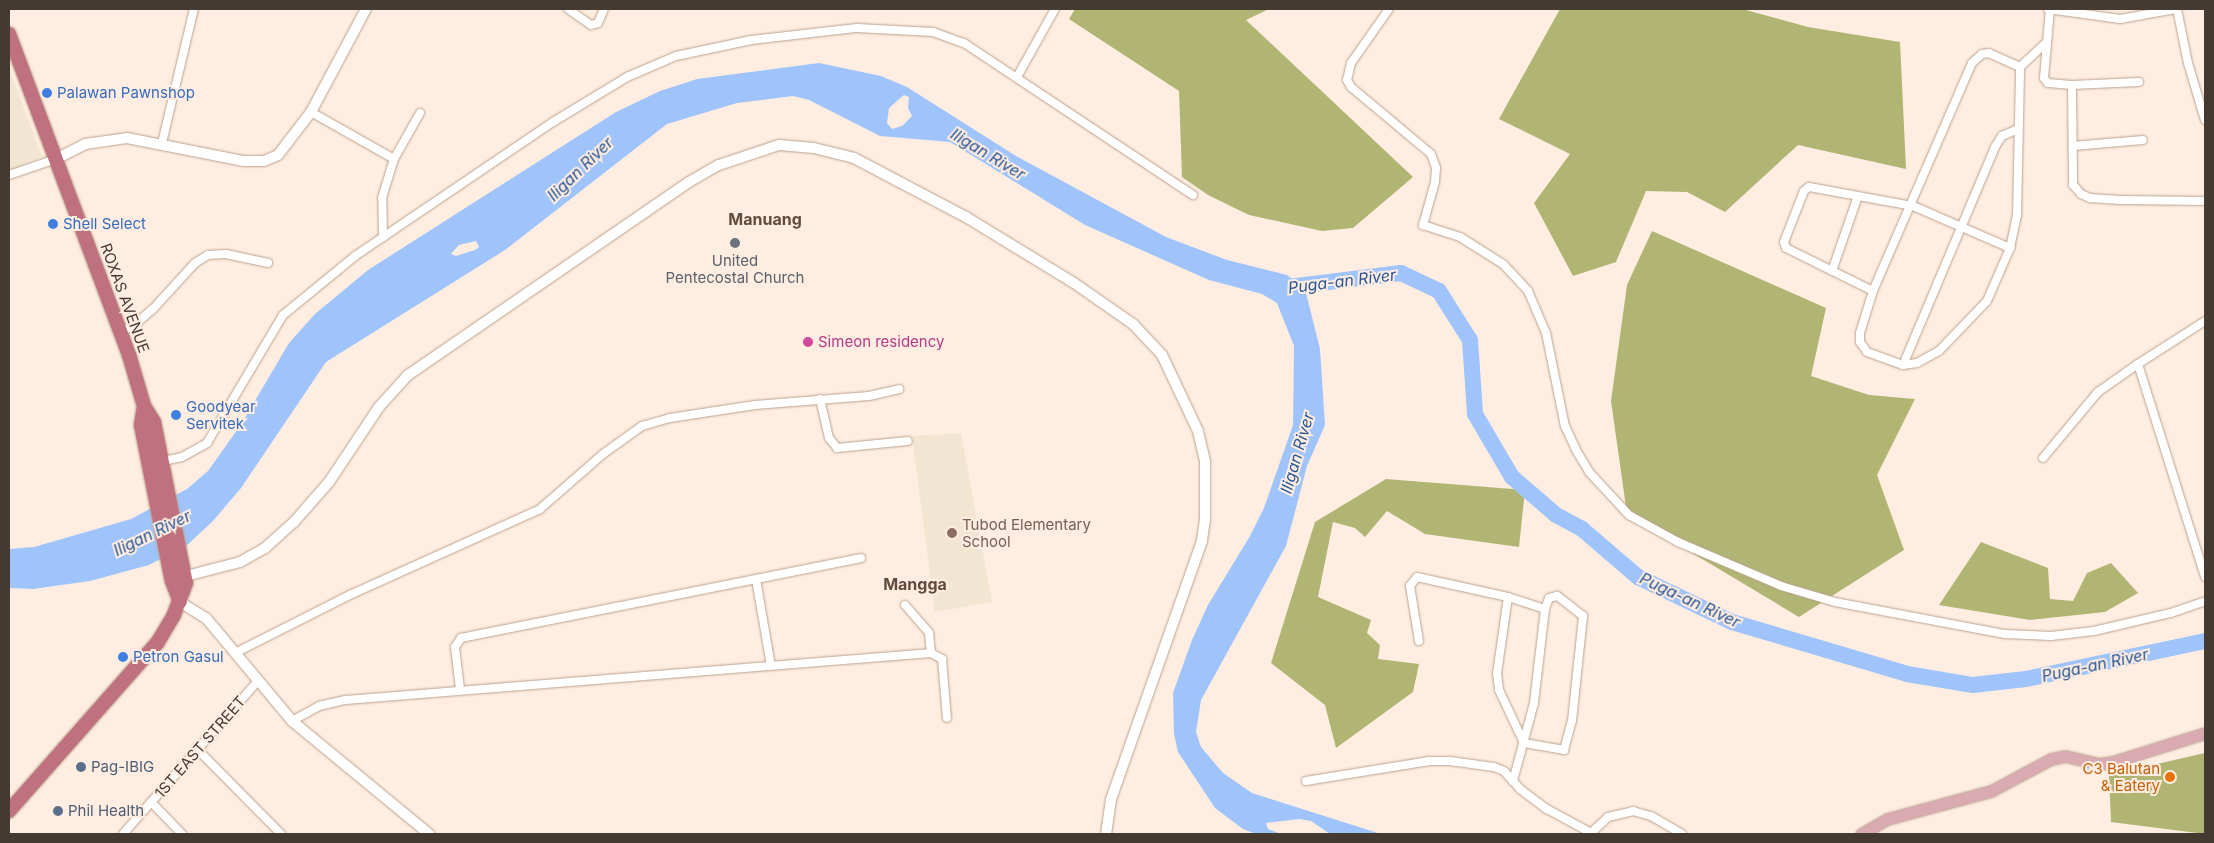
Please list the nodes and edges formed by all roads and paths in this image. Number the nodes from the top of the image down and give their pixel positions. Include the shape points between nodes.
1 (194, 9) edge
2 (366, 9) edge
3 (568, 9) edge
4 (604, 9) edge
5 (1055, 9) edge
6 (1389, 9) edge
7 (2049, 9) edge
8 (2177, 9) edge
9 (9, 34) edge
10 (2046, 43) junction
11 (2020, 68) junction
12 (1018, 77) junction
13 (2139, 82) dead end
14 (2072, 86) junction
15 (311, 112) junction
16 (420, 113) dead end
17 (2205, 120) edge
18 (2018, 129) junction
19 (2144, 140) dead end
20 (162, 142) junction
21 (2073, 146) junction
22 (56, 159) junction
23 (394, 159) junction
24 (9, 175) edge
25 (1193, 195) dead end
26 (1858, 196) junction
27 (2205, 201) edge
28 (1913, 206) junction
29 (1961, 226) junction
30 (383, 238) junction
31 (2010, 248) junction
32 (268, 263) dead end
33 (1832, 270) junction
34 (1873, 291) junction
35 (2205, 321) edge
36 (120, 331) junction
37 (2138, 364) junction
38 (1903, 365) junction
39 (899, 389) dead end
40 (820, 399) junction
41 (908, 441) dead end
42 (2043, 458) dead end
43 (159, 466) junction
44 (862, 558) dead end
45 (185, 570) junction
46 (2205, 576) edge
47 (756, 579) junction
48 (1508, 597) junction
49 (2205, 601) edge
50 (180, 602) junction
51 (905, 605) dead end
52 (1545, 609) junction
53 (1419, 641) dead end
54 (235, 653) junction
55 (931, 653) junction
56 (770, 666) junction
57 (257, 682) junction
58 (460, 688) junction
59 (947, 718) dead end
60 (292, 721) junction
61 (2205, 732) edge
62 (1524, 743) junction
63 (196, 748) junction
64 (1306, 781) dead end
65 (1514, 781) junction
66 (151, 802) junction
67 (9, 811) edge
68 (123, 834) edge
69 (182, 834) edge
70 (281, 834) edge
71 (428, 834) edge
72 (1106, 834) edge
73 (1592, 834) edge
74 (1682, 834) edge
75 (1861, 834) edge

1 - 20 street
2 - 15 street
3 - 4 street via 591,25 598,23
5 - 12 street
6 - 49 street via 1350,63 1347,80 1351,87 1431,154 1436,168 1435,182 1424,225 1460,237 1496,259 1528,291 1546,333 1565,426 1572,442 1589,472 1629,515 1678,542 1780,586 1835,602 2005,634 2051,636 2094,631 2171,613
7 - 8 street via 2120,19
7 - 10 street
8 - 17 street via 2188,64
9 - 22 highway, ROXAS AVENUE
10 - 11 street
10 - 14 street via 2044,78 2053,84
11 - 18 street
11 - 28 street via 1989,53 1976,57
12 - 25 street
12 - 30 street via 964,43 934,32 907,28 857,28 750,40 676,56 627,77 553,122
13 - 14 street
14 - 21 street
15 - 20 street via 278,155 264,161 243,161
15 - 23 street
16 - 23 street
18 - 29 street via 2002,136 1995,146
18 - 31 street via 2018,216
19 - 21 street
20 - 22 street via 109,138 85,144
21 - 27 street via 2073,184 2081,194 2090,198
22 - 24 street
22 - 36 highway, ROXAS AVENUE
23 - 30 street via 382,198
26 - 28 street
26 - 33 street
26 - 33 street via 1809,187 1804,191 1784,242 1791,252
28 - 29 street
28 - 34 street
29 - 31 street
29 - 38 street
30 - 43 street via 283,315 207,443
31 - 38 street via 1987,301 1963,328 1939,351 1916,363
32 - 36 street via 226,254 208,255 195,263 146,315 132,327
33 - 34 street
34 - 38 street via 1860,342 1867,352
35 - 37 street
36 - 43 highway, ROXAS AVENUE via 144,406 154,422
37 - 42 street via 2098,392
37 - 46 street
39 - 40 street via 869,396
40 - 41 street via 829,438 837,448
40 - 54 street via 704,413 642,426 603,454 540,508 352,594
43 - 45 highway, ROXAS AVENUE
43 - 50 highway, ROXAS AVENUE via 169,567
44 - 47 street
45 - 50 highway, ROXAS AVENUE
45 - 72 street via 240,562 266,548 329,482 379,407 408,376 688,182 719,165 779,145 814,148 854,158 966,217 1134,324 1162,355 1198,431 1205,462 1206,519 1202,541 1111,799
47 - 56 street
47 - 58 street via 461,638 455,648
48 - 52 street
48 - 53 street via 1428,577 1413,579 1410,586
48 - 62 street via 1497,682
50 - 54 street via 206,618
50 - 67 highway via 157,643
51 - 55 street via 929,632
52 - 62 street via 1534,703
52 - 62 street via 1549,598 1557,596 1583,616 1572,721 1564,750
54 - 57 street
55 - 56 street
55 - 59 street via 942,659
56 - 58 street
57 - 60 street
57 - 63 street, 1ST EAST STREET
58 - 60 street via 346,700 319,706
60 - 71 street
61 - 75 main road via 2112,762 2099,764 2065,756 2051,758 1991,791 1887,819
62 - 65 street
63 - 66 street, 1ST EAST STREET
63 - 70 street
64 - 65 street via 1450,760 1494,767
65 - 73 street via 1546,809
66 - 68 street, 1ST EAST STREET
66 - 69 street
73 - 74 street via 1608,817 1633,811 1651,816

